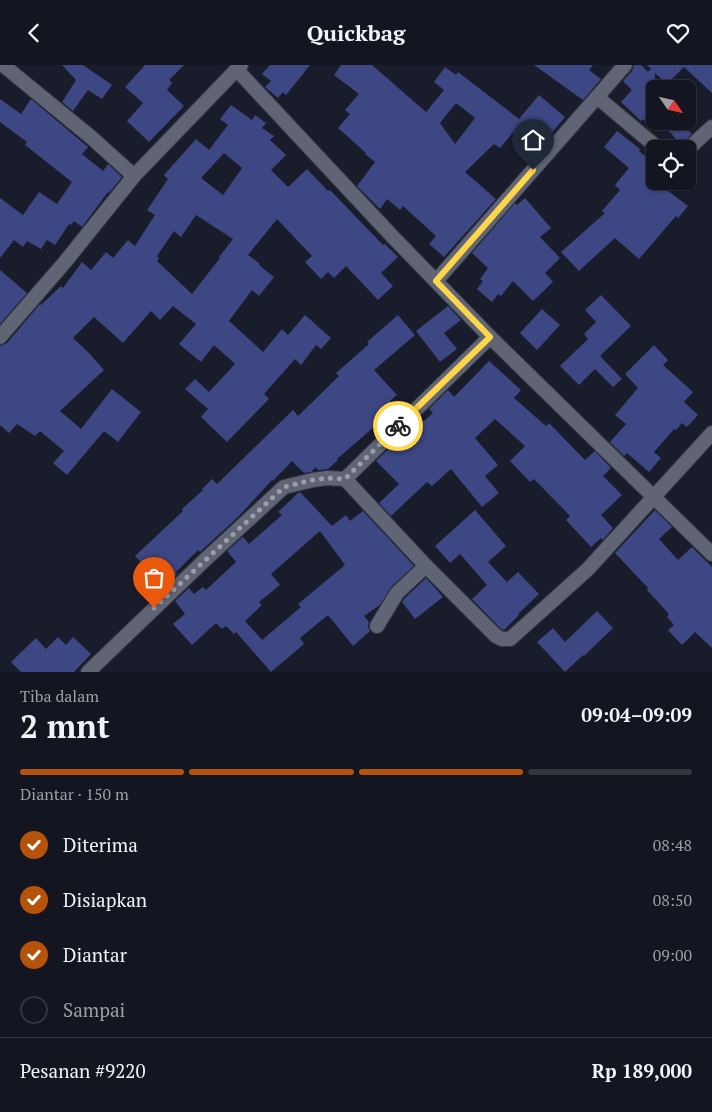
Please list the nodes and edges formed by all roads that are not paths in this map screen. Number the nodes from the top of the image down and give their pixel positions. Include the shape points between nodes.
1 (3, 65) edge
2 (625, 65) edge
3 (239, 67) edge
4 (597, 97) junction
5 (712, 127) edge
6 (648, 140) edge
7 (696, 142) edge
8 (134, 175) junction
9 (436, 281) junction
10 (0, 337) edge
11 (490, 337) junction
12 (712, 433) edge
13 (345, 479) junction
14 (654, 497) junction
15 (712, 553) edge
16 (426, 566) junction
17 (377, 626) dead end
18 (88, 672) edge

1 - 8 street
2 - 4 street
3 - 8 street
3 - 9 street via 312,151
4 - 6 street
4 - 9 street
5 - 7 street
8 - 10 street via 66,262
9 - 11 street
11 - 13 street
11 - 14 street
12 - 14 street
13 - 16 street
13 - 18 street via 327,478 284,487
14 - 15 street
14 - 16 street via 588,569 510,639 496,636
16 - 17 street via 398,593

